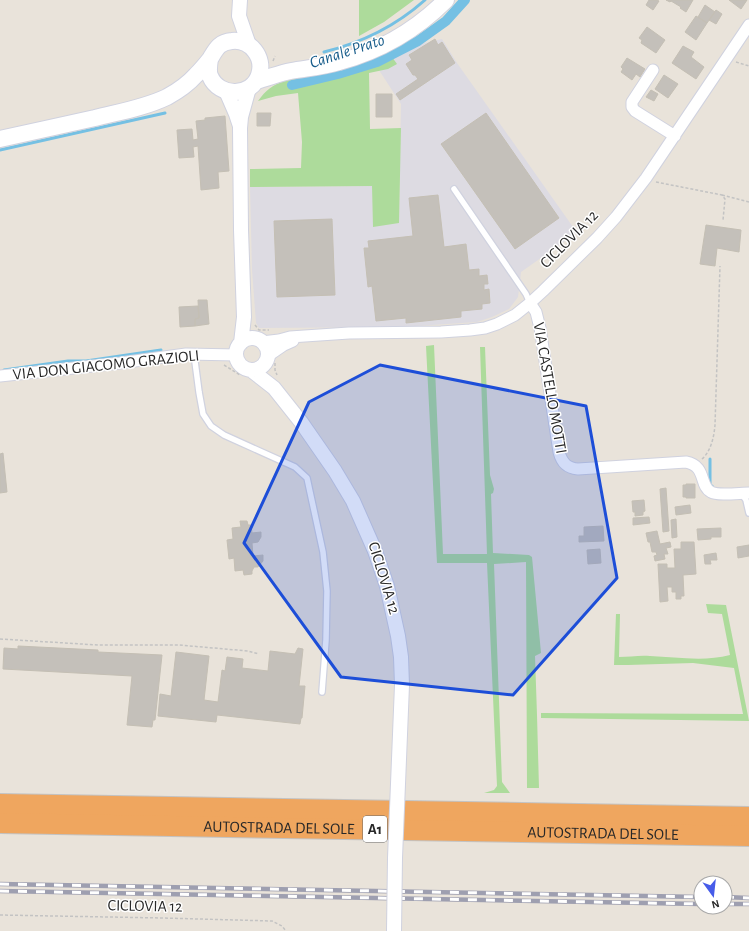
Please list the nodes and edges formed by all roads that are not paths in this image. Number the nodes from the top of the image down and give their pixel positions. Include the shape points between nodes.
1 (240, 0) edge
2 (446, 0) edge
3 (239, 16) junction
4 (749, 25) edge
5 (224, 43) junction
6 (253, 49) junction
7 (210, 58) junction
8 (653, 70) dead end
9 (290, 71) junction
10 (253, 85) junction
11 (221, 88) junction
12 (180, 90) junction
13 (240, 128) junction
14 (674, 136) junction
15 (0, 139) edge
16 (454, 189) dead end
17 (530, 303) junction
18 (244, 314) junction
19 (301, 337) junction
20 (259, 340) junction
21 (234, 351) junction
22 (194, 354) junction
23 (270, 359) junction
24 (247, 373) junction
25 (0, 376) edge
26 (275, 390) junction
27 (745, 493) edge
28 (749, 513) edge
29 (322, 692) dead end
30 (0, 804) edge
31 (749, 817) edge
32 (0, 823) edge
33 (749, 836) edge
34 (394, 931) edge

1 - 3 street
2 - 9 main road via 426,19 379,48 340,62
3 - 5 street
3 - 6 street
4 - 14 street
5 - 6 main road via 241,41
5 - 7 main road
6 - 9 main road via 270,62
6 - 10 main road via 260,60 261,68
7 - 11 main road via 210,76
7 - 12 main road
8 - 14 street via 632,102 632,107
9 - 10 main road
10 - 11 main road via 242,92 234,93
10 - 13 street
11 - 12 main road
11 - 13 street via 236,114
12 - 15 main road via 140,107
13 - 18 street
14 - 17 street via 616,217
16 - 17 lane
17 - 19 street via 515,315 485,328
17 - 27 street, VIA CASTELLO MOTTI via 536,312 540,328 559,452 565,465 578,469 686,462 698,468 708,490 712,493
18 - 20 street via 250,329
18 - 21 street
19 - 20 street
19 - 23 street via 284,345
20 - 21 street via 248,339
20 - 23 street via 268,350
21 - 22 street, VIA DON GIACOMO GRAZIOLI
21 - 24 street
22 - 25 street, VIA DON GIACOMO GRAZIOLI
22 - 29 lane via 204,414 211,426 224,435 295,467 307,478 323,552 327,592
23 - 24 street
23 - 26 street
24 - 26 street
26 - 34 street, bridge via 301,422 353,501 375,551 396,622 402,685
27 - 28 lane
30 - 31 highway, AUTOSTRADA DEL SOLE / A1
32 - 33 highway, AUTOSTRADA DEL SOLE / A1

